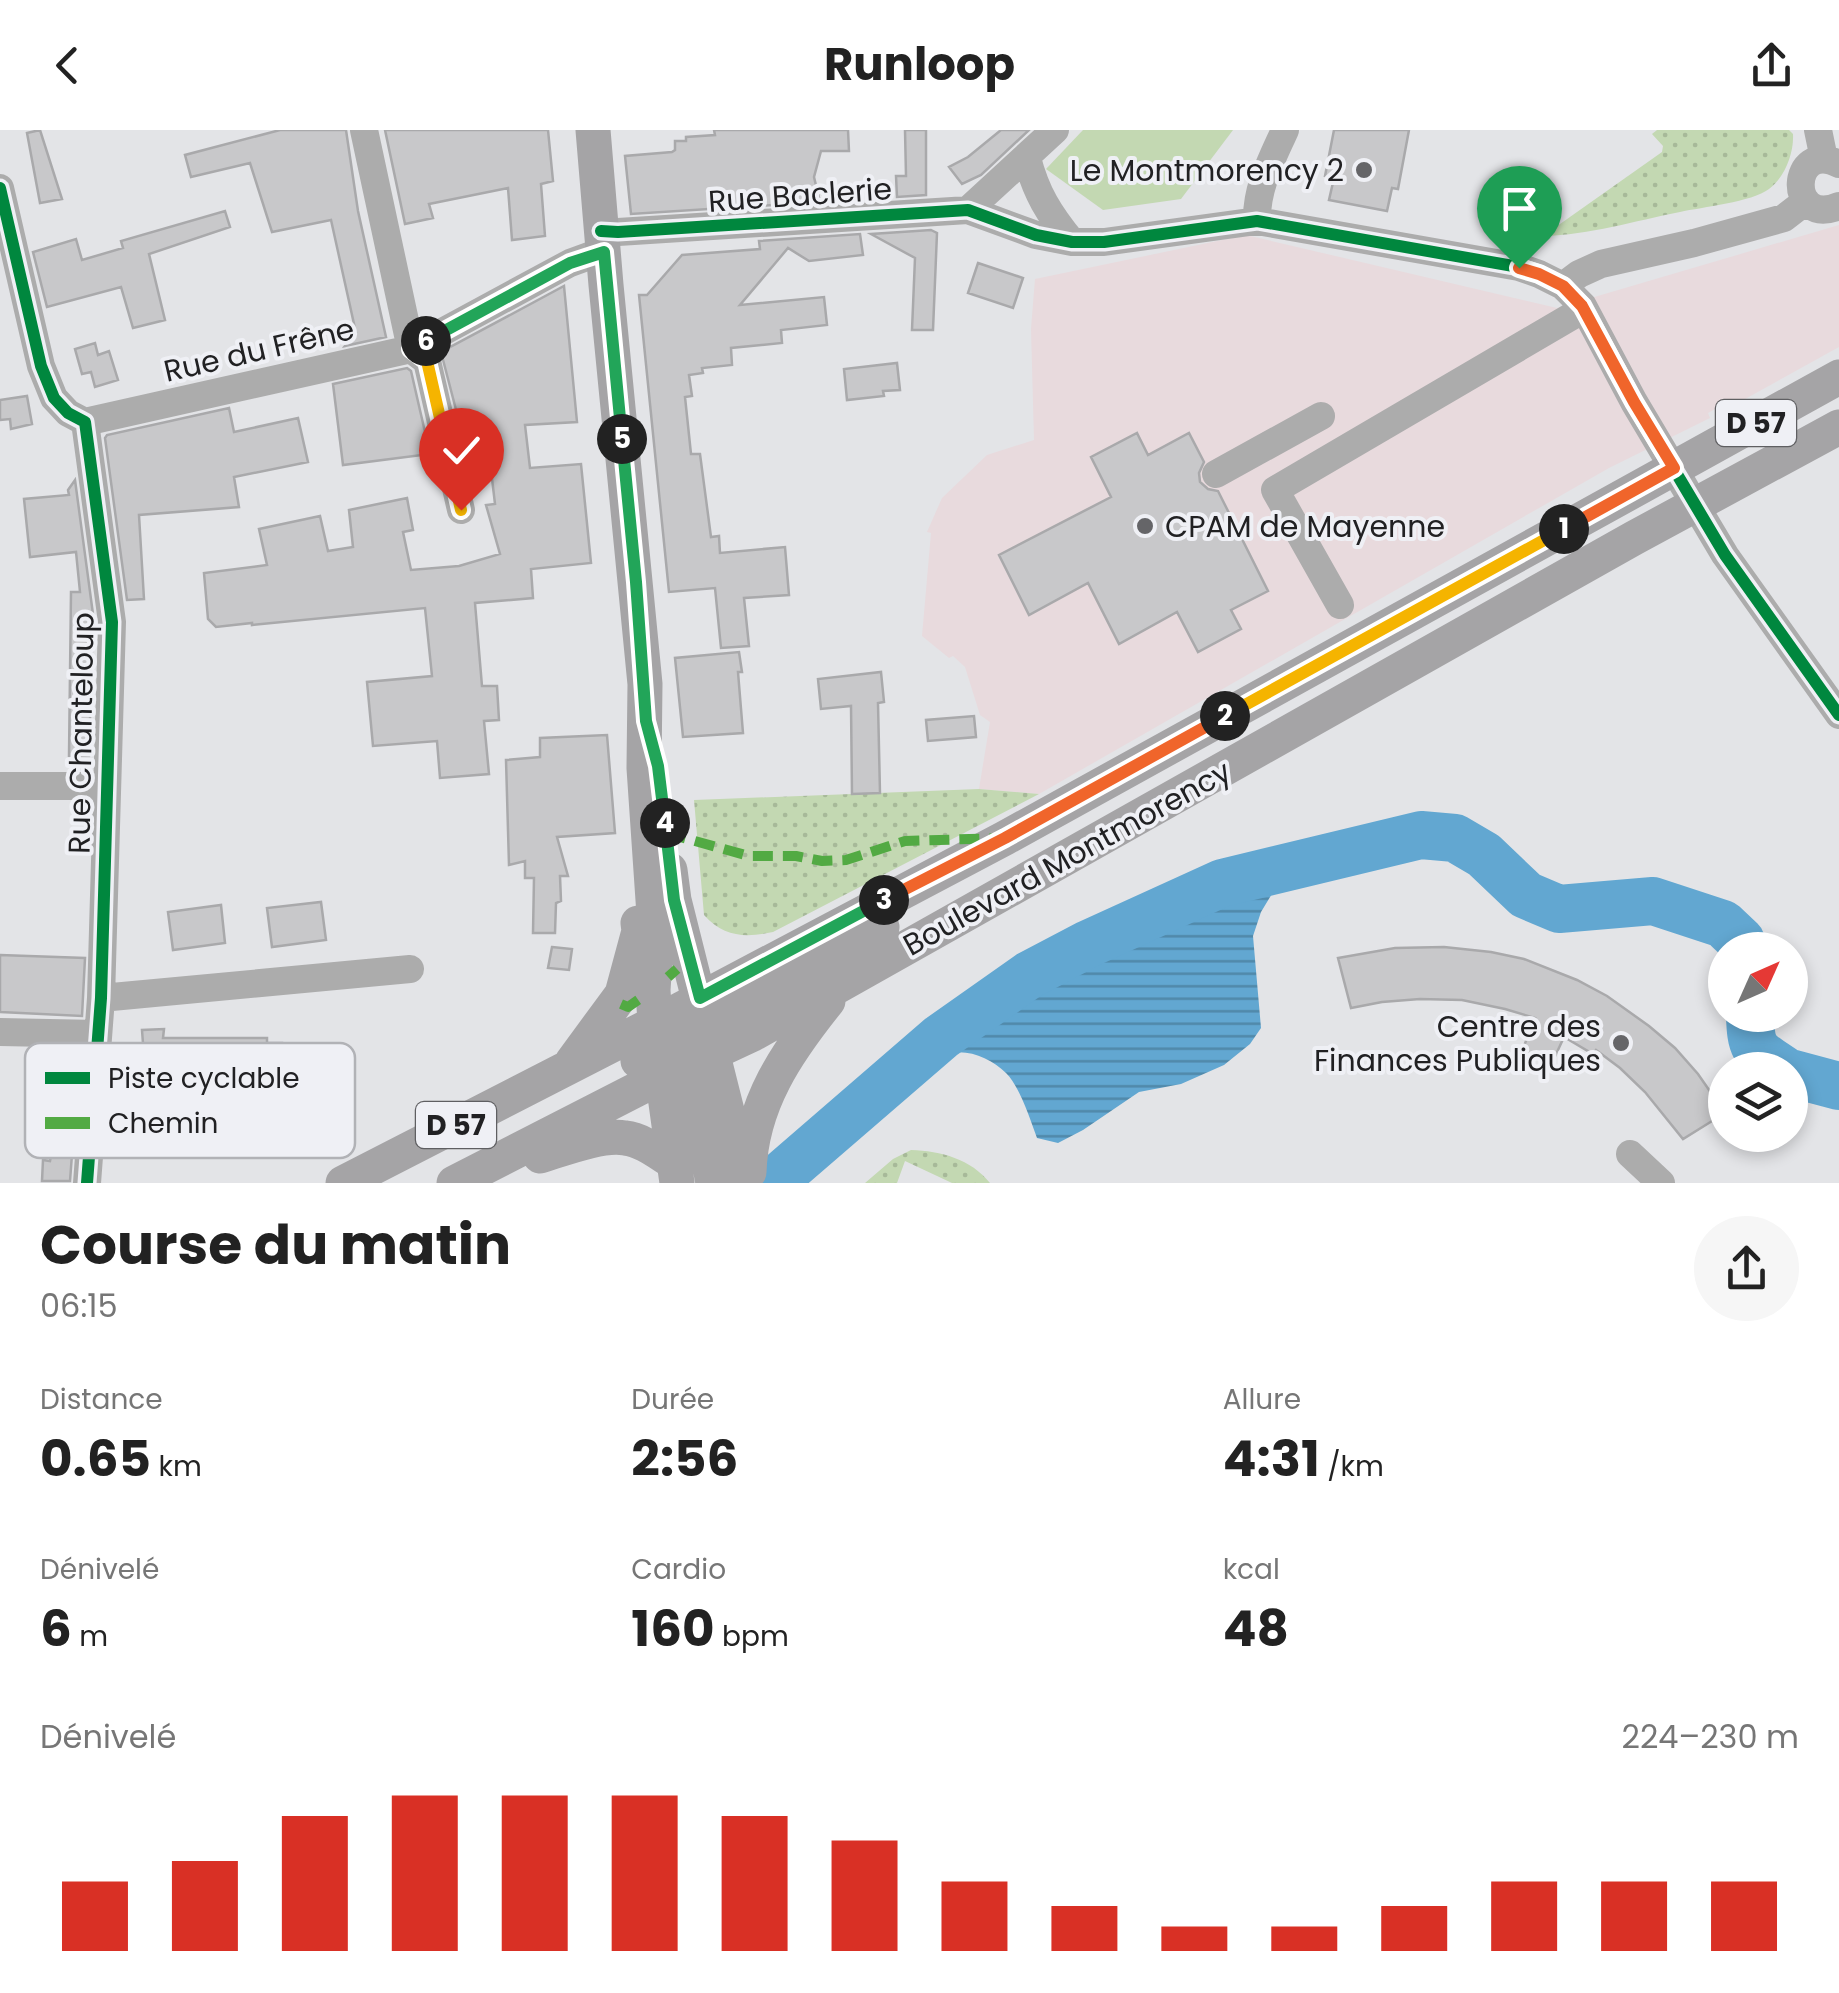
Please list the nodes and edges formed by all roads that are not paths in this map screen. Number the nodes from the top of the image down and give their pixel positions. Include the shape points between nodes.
1 (364, 130) edge
2 (593, 130) edge
3 (1055, 130) edge
4 (1285, 130) edge
5 (1818, 130) edge
6 (1831, 162) edge
7 (1030, 171) junction
8 (0, 188) edge
9 (1806, 201) junction
10 (1839, 206) edge
11 (968, 210) junction
12 (1257, 221) junction
13 (1001, 222) junction
14 (602, 241) junction
15 (1072, 242) junction
16 (1563, 286) junction
17 (1584, 309) junction
18 (411, 349) junction
19 (1839, 377) edge
20 (86, 422) junction
21 (1839, 427) edge
22 (1342, 450) junction
23 (1674, 468) junction
24 (1216, 474) dead end
25 (1695, 504) junction
26 (461, 510) dead end
27 (1340, 605) dead end
28 (1839, 715) edge
29 (646, 721) junction
30 (0, 786) edge
31 (106, 786) junction
32 (410, 969) dead end
33 (840, 986) junction
34 (102, 998) junction
35 (0, 1032) edge
36 (98, 1034) junction
37 (682, 1042) junction
38 (97, 1043) edge
39 (568, 1067) junction
40 (1630, 1154) dead end
41 (89, 1158) edge
42 (676, 1173) edge
43 (461, 1180) edge
44 (87, 1183) edge
45 (343, 1183) edge
46 (713, 1183) edge
47 (736, 1183) edge
48 (749, 1183) edge
49 (1661, 1183) edge

1 - 18 street
2 - 14 main road
3 - 7 street
4 - 12 street via 1256,203
5 - 6 street
6 - 9 street via 1809,165 1802,174
7 - 11 street
7 - 13 street via 1025,199
7 - 15 street
8 - 20 street via 41,366 54,398
9 - 10 street via 1822,210
9 - 16 street via 1784,218 1601,264
11 - 13 street, Rue Baclerie
11 - 14 street, Rue Baclerie via 618,232
12 - 15 street, Rue Baclerie
12 - 16 street, Rue Baclerie via 1519,268
13 - 15 street, Rue Baclerie
14 - 18 street, Rue du Frêne
14 - 29 main road
16 - 17 street
17 - 22 street
17 - 23 street
18 - 20 street, Rue du Frêne
18 - 26 street via 427,361
19 - 23 main road, Boulevard Montmorency / D 57
20 - 31 street, Rue Chanteloup via 112,622
21 - 25 main road, Boulevard Montmorency / D 57
22 - 24 street via 1316,406
22 - 27 street via 1275,490
23 - 25 street
23 - 37 main road, Boulevard Montmorency / D 57 via 904,890
25 - 28 street
25 - 33 main road, Boulevard Montmorency / D 57
29 - 37 main road via 674,900
29 - 37 main road via 653,990
29 - 39 main road via 631,768 639,931 622,994
30 - 31 street
31 - 34 street, Rue Chanteloup
32 - 34 street
33 - 37 main road, Boulevard Montmorency / D 57
33 - 48 main road via 772,1080 752,1136
34 - 36 street, Rue Chanteloup
35 - 36 street
36 - 38 street, Rue Chanteloup
37 - 39 main road, D 57
37 - 42 main road
37 - 43 main road via 610,1076
37 - 46 main road
37 - 47 main road via 730,1119
39 - 45 main road, D 57
40 - 49 street
41 - 44 street, Rue Chanteloup
42 - 43 main road via 638,1142 611,1138

